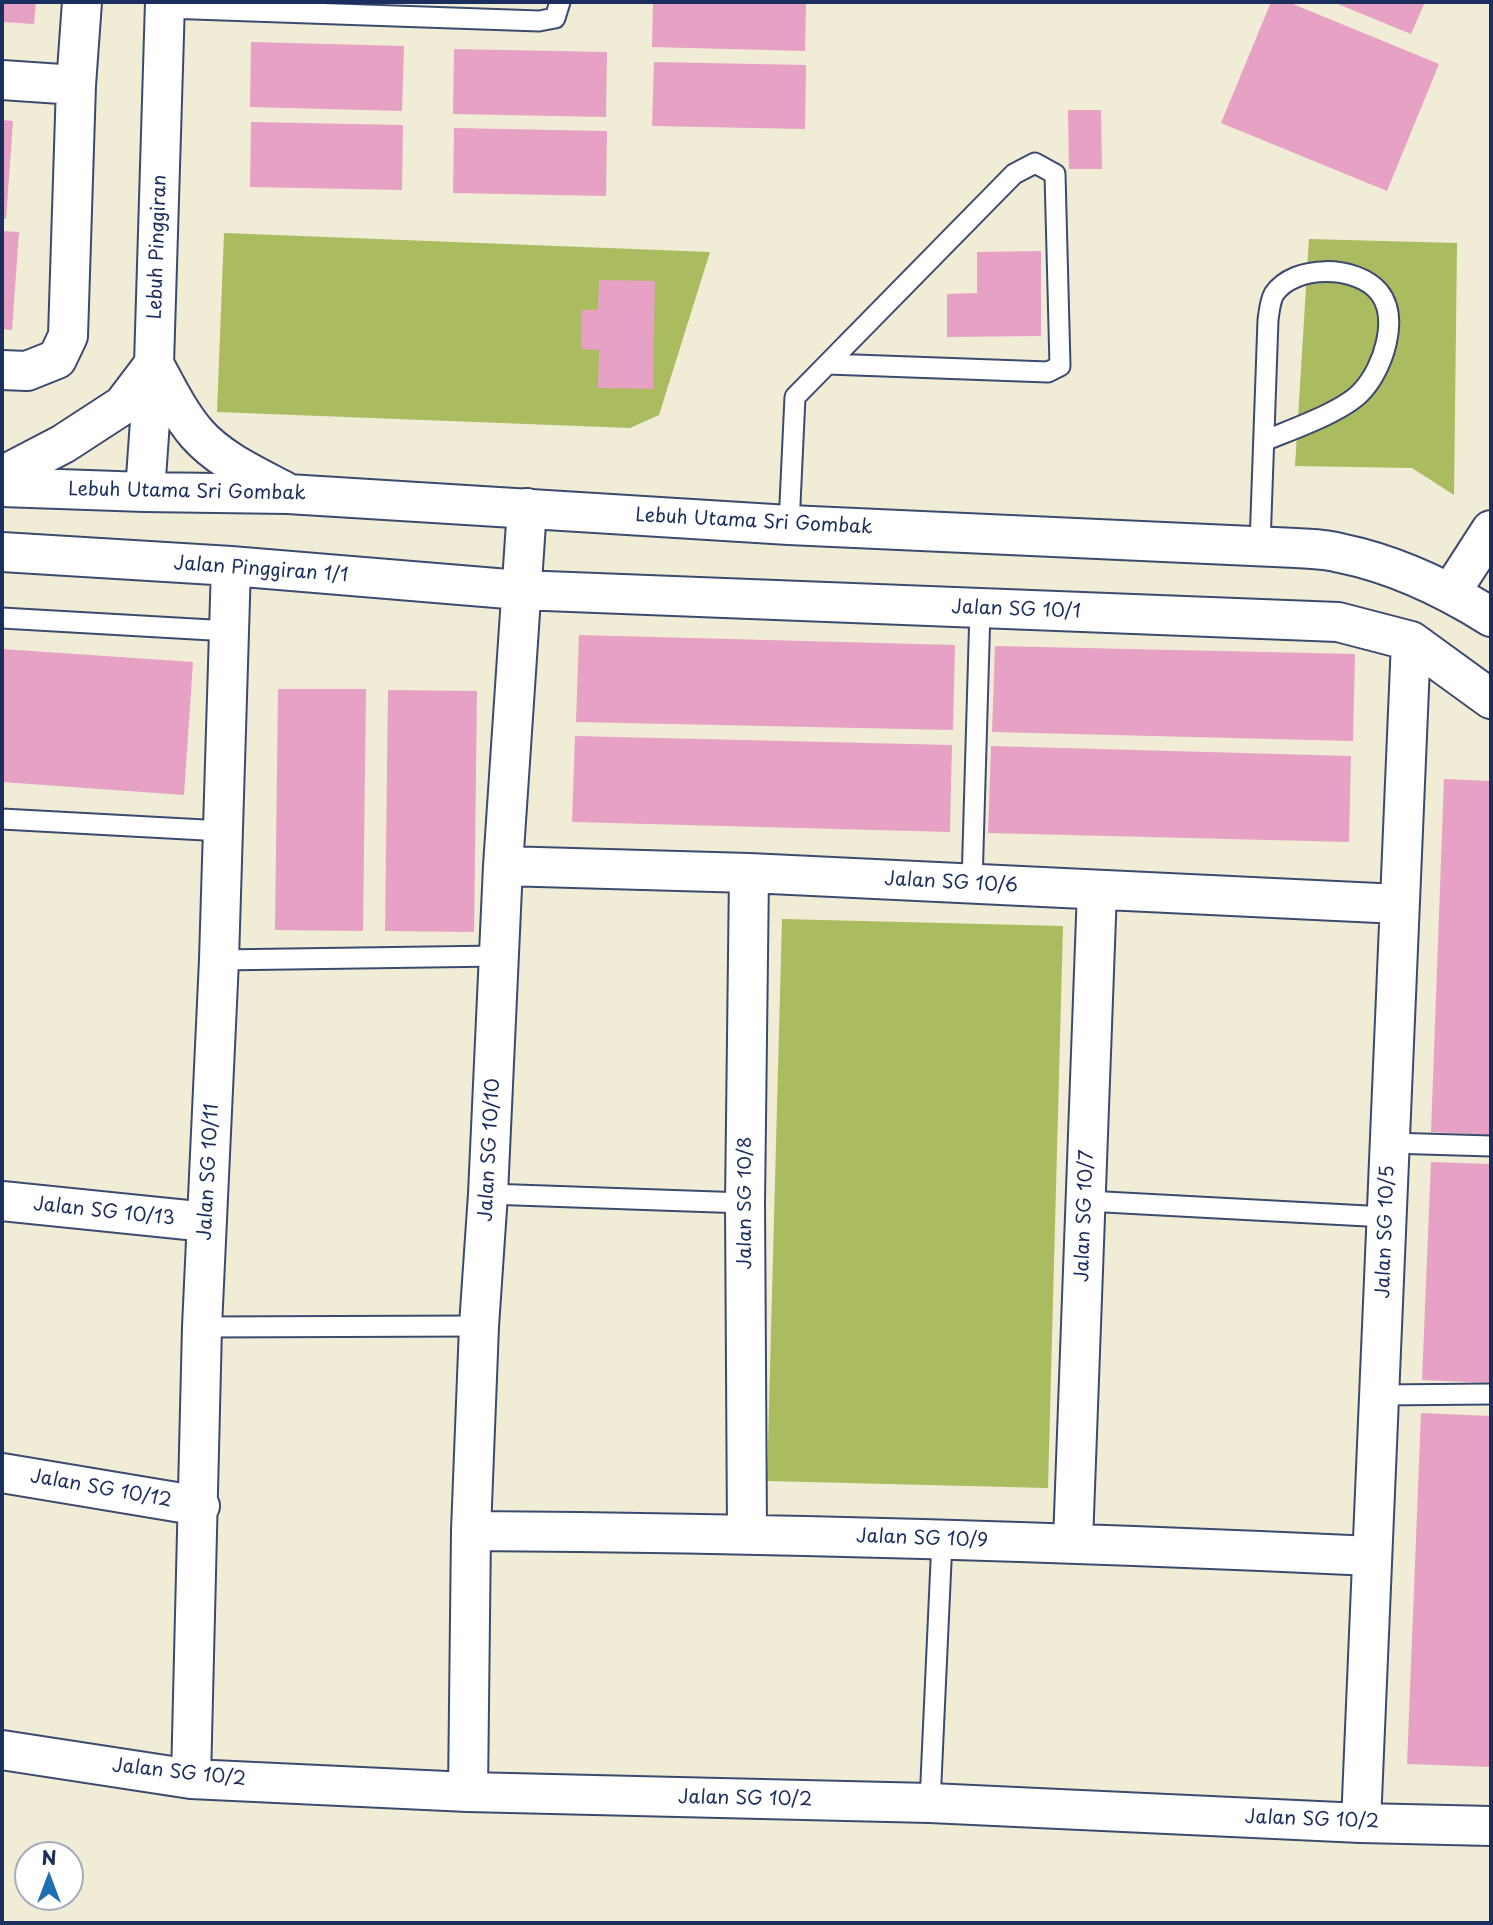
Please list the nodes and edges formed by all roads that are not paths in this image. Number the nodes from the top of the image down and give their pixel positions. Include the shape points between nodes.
1 (82, 2) edge
2 (560, 2) edge
3 (165, 5) edge
4 (462, 9) edge
5 (2, 80) edge
6 (76, 85) junction
7 (154, 364) junction
8 (828, 364) junction
9 (2, 370) edge
10 (1264, 441) junction
11 (2, 476) edge
12 (2, 487) edge
13 (145, 492) junction
14 (288, 494) junction
15 (527, 509) junction
16 (789, 525) junction
17 (1491, 530) edge
18 (1260, 544) junction
19 (2, 552) edge
20 (231, 566) junction
21 (520, 590) junction
22 (1451, 592) junction
23 (980, 608) junction
24 (1491, 617) edge
25 (2, 618) edge
26 (229, 631) junction
27 (1411, 641) junction
28 (1491, 699) edge
29 (2, 819) edge
30 (223, 831) junction
31 (503, 866) junction
32 (748, 873) junction
33 (972, 884) junction
34 (1097, 890) junction
35 (1399, 904) junction
36 (499, 956) junction
37 (219, 960) junction
38 (1389, 1143) junction
39 (1491, 1146) edge
40 (488, 1194) junction
41 (2, 1201) edge
42 (1086, 1201) junction
43 (745, 1203) junction
44 (1386, 1217) junction
45 (207, 1222) junction
46 (479, 1326) junction
47 (202, 1328) junction
48 (1491, 1394) edge
49 (1379, 1395) junction
50 (2, 1472) edge
51 (200, 1506) junction
52 (471, 1531) junction
53 (747, 1533) junction
54 (942, 1540) junction
55 (1073, 1542) junction
56 (1372, 1556) junction
57 (2, 1750) edge
58 (191, 1779) junction
59 (468, 1792) junction
60 (930, 1803) junction
61 (1361, 1823) junction
62 (1491, 1826) edge

1 - 6 street
2 - 4 lane via 555,18 539,21
3 - 4 lane
3 - 7 street, Lebuh Pinggiran
5 - 6 street
6 - 9 street via 68,336 57,359 27,371
7 - 11 street via 123,405
7 - 13 street, Lebuh Pinggiran
7 - 14 street via 198,435 229,461
8 - 8 lane via 1048,372 1060,366 1055,174 1035,163 1014,174
8 - 16 lane via 795,397
10 - 10 lane via 1273,295 1301,274 1320,271 1362,280 1378,290 1386,303 1390,328 1384,354 1363,391 1338,408
10 - 18 lane
12 - 13 street, Lebuh Utama Sri Gombak
13 - 14 street, Lebuh Utama Sri Gombak
14 - 15 street, Lebuh Utama Sri Gombak
15 - 16 street, Lebuh Utama Sri Gombak
15 - 21 street, Jalan SG 10/10
16 - 18 street, Lebuh Utama Sri Gombak
17 - 22 street
18 - 22 street, Lebuh Utama Sri Gombak via 1338,552
19 - 20 street, Jalan Pinggiran 1/1
20 - 21 street, Jalan Pinggiran 1/1
20 - 26 street, Jalan SG 10/11
21 - 23 street, Jalan SG 10/1
21 - 31 street, Jalan SG 10/10
22 - 24 street, Lebuh Utama Sri Gombak
23 - 27 street, Jalan SG 10/1 via 1338,622
23 - 33 lane
25 - 26 lane
26 - 30 street, Jalan SG 10/11
27 - 28 street, Jalan SG 10/1
27 - 35 street, Jalan SG 10/5
29 - 30 lane
30 - 37 street, Jalan SG 10/11
31 - 32 street, Jalan SG 10/6
31 - 36 street, Jalan SG 10/10
32 - 33 street, Jalan SG 10/6
32 - 43 street, Jalan SG 10/8
33 - 34 street, Jalan SG 10/6
34 - 35 street, Jalan SG 10/6
34 - 42 street, Jalan SG 10/7
35 - 38 street, Jalan SG 10/5
36 - 37 lane
36 - 40 street, Jalan SG 10/10
37 - 45 street, Jalan SG 10/11
38 - 39 lane
38 - 44 street, Jalan SG 10/5
40 - 43 lane
40 - 46 street, Jalan SG 10/10
41 - 45 street, Jalan SG 10/13
42 - 44 lane
42 - 55 street, Jalan SG 10/7
43 - 53 street, Jalan SG 10/8
44 - 49 street, Jalan SG 10/5
45 - 47 street, Jalan SG 10/11
46 - 47 lane
46 - 52 street, Jalan SG 10/10
47 - 51 street, Jalan SG 10/11
48 - 49 lane
49 - 56 street, Jalan SG 10/5
50 - 51 street, Jalan SG 10/12
51 - 58 street, Jalan SG 10/11
52 - 53 street, Jalan SG 10/9
52 - 59 street, Jalan SG 10/10
53 - 54 street, Jalan SG 10/9
54 - 55 street, Jalan SG 10/9
54 - 60 lane
55 - 56 street, Jalan SG 10/9
56 - 61 street, Jalan SG 10/5
57 - 58 street, Jalan SG 10/2
58 - 59 street, Jalan SG 10/2
59 - 60 street, Jalan SG 10/2
60 - 61 street, Jalan SG 10/2
61 - 62 street, Jalan SG 10/2

